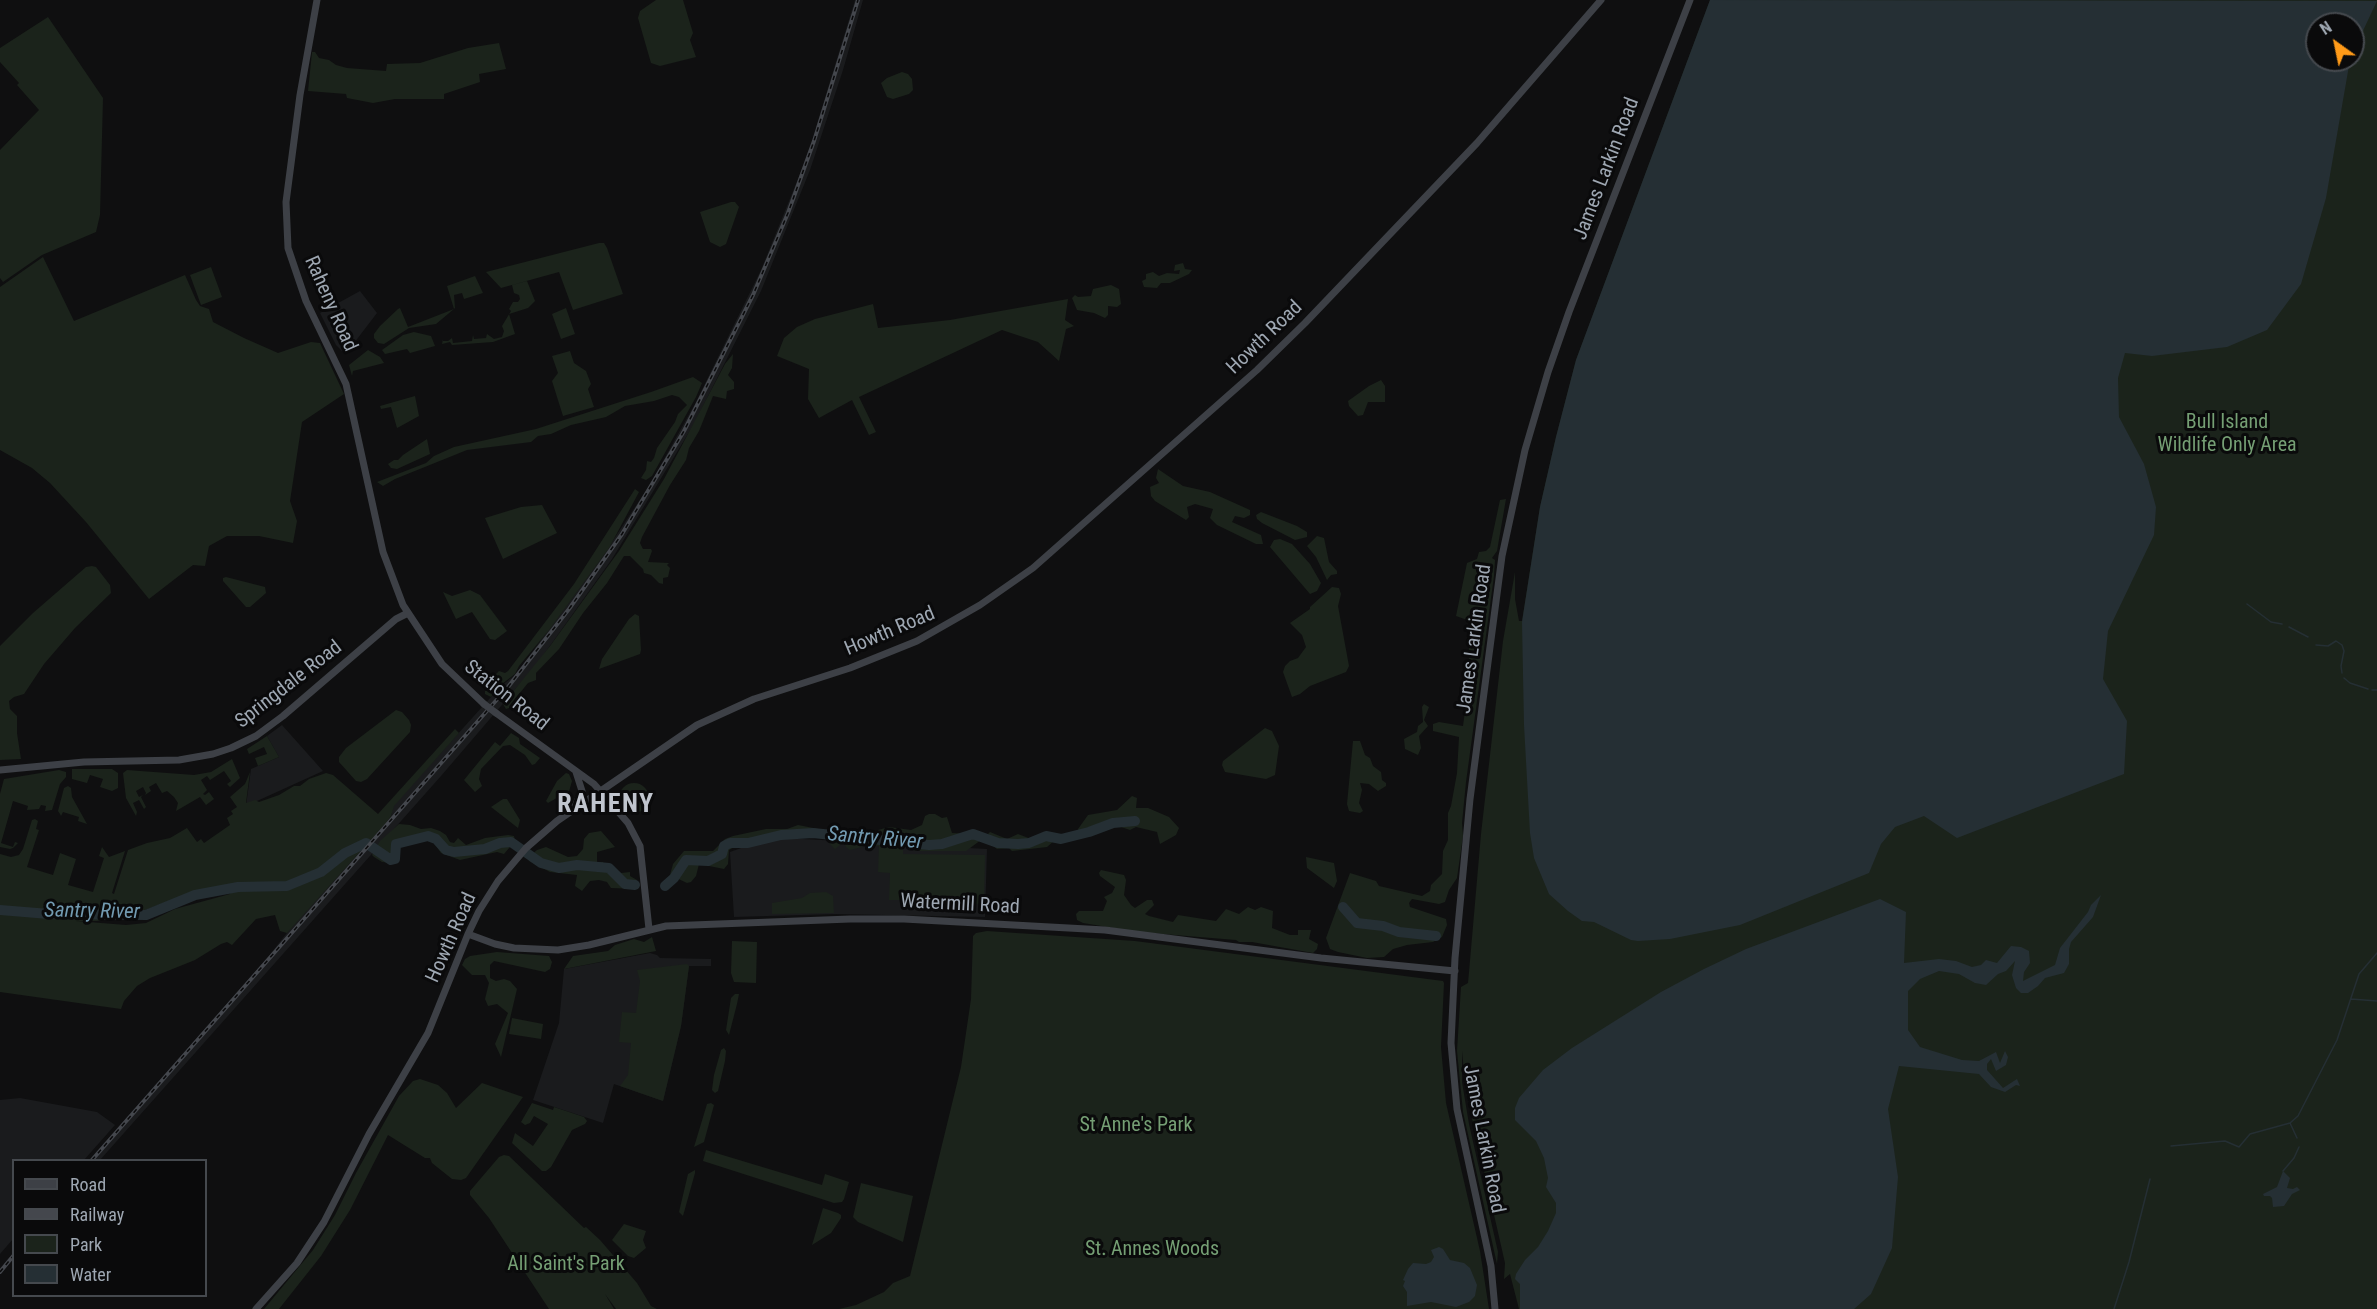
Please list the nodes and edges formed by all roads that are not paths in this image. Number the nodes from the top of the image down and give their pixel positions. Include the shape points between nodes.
1 (317, 0) edge
2 (1601, 0) edge
3 (1690, 0) edge
4 (408, 613) junction
5 (573, 768) junction
6 (0, 770) edge
7 (600, 791) junction
8 (568, 813) junction
9 (650, 929) junction
10 (468, 934) junction
11 (1455, 971) junction
12 (256, 1309) edge
13 (1495, 1309) edge

1 - 4 main road, Raheny Road via 286,202 288,243 297,280 346,384 384,552
2 - 7 main road, Howth Road via 1473,147 1305,323 1033,568 918,641 705,720
3 - 11 main road, James Larkin Road via 1569,312 1525,450 1492,631 1470,799
4 - 5 main road, Station Road, bridge via 442,664 484,704
4 - 6 main road, Springdale Road via 256,736 231,748 179,760 84,762
5 - 7 main road, Station Road
5 - 8 main road via 582,791
7 - 8 main road, Howth Road
7 - 9 main road, Station Road via 628,823 639,843
8 - 10 main road, Howth Road via 520,854 489,894
9 - 10 main road, Watermill Road via 589,945 543,951 495,944
9 - 11 main road, Watermill Road via 869,918 1067,926
10 - 12 main road, Howth Road via 428,1033 327,1216 297,1263
11 - 13 main road, James Larkin Road via 1451,1043 1454,1091 1491,1266

